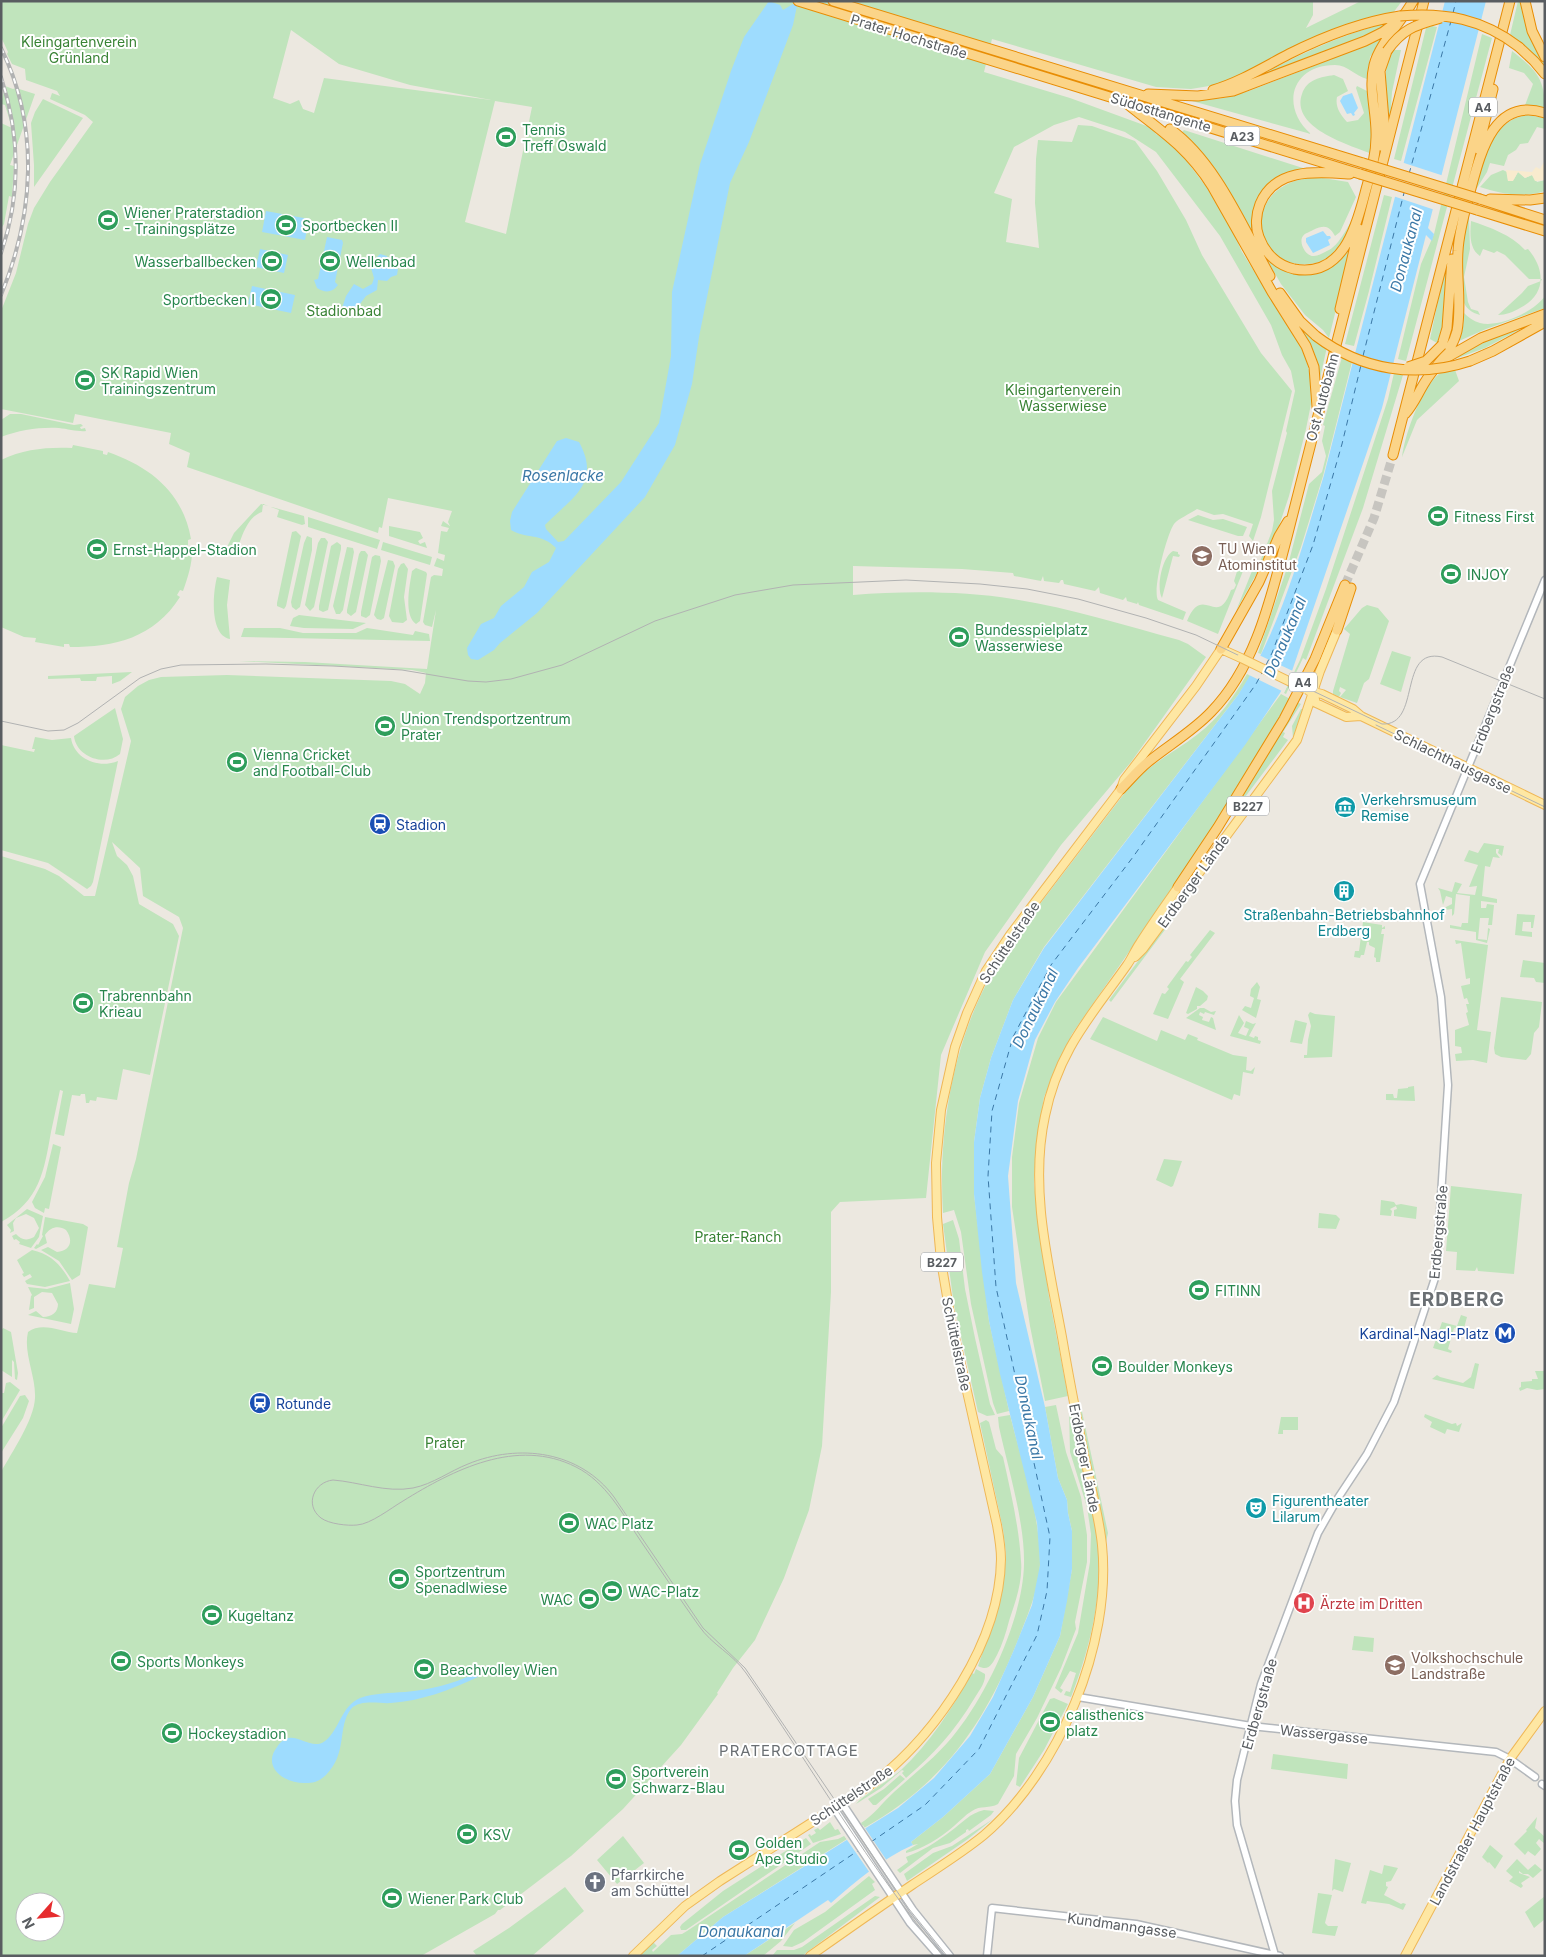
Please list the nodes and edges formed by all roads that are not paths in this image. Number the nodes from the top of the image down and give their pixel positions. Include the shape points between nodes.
1 (798, 1) edge
2 (833, 1) edge
3 (1414, 1) edge
4 (1424, 1) edge
5 (1512, 1) edge
6 (1525, 1) edge
7 (1404, 16) junction
8 (1449, 16) junction
9 (994, 51) joint
10 (1545, 56) edge
11 (990, 61) joint
12 (1545, 74) edge
13 (1133, 93) junction
14 (1188, 95) junction
15 (1122, 100) junction
16 (1545, 113) edge
17 (1360, 174) junction
18 (1545, 198) edge
19 (1480, 199) junction
20 (1545, 220) edge
21 (1545, 231) edge
22 (1545, 314) edge
23 (1545, 322) edge
24 (1337, 340) junction
25 (1444, 359) junction
26 (1398, 370) junction
27 (1403, 416) junction
28 (1317, 417) junction
29 (1392, 455) tunnel mouth
30 (1293, 512) junction
31 (1545, 580) edge
32 (1336, 630) joint
33 (1221, 649) junction
34 (1309, 691) junction
35 (1468, 767) junction
36 (1121, 789) junction
37 (1545, 806) edge
38 (1178, 887) joint
39 (1128, 963) junction
40 (1078, 1697) junction
41 (1545, 1711) edge
42 (1251, 1726) junction
43 (1510, 1759) junction
44 (1535, 1777) dead end
45 (842, 1803) junction
46 (834, 1808) junction
47 (901, 1892) junction
48 (893, 1898) junction
49 (1278, 1955) edge
50 (632, 1956) edge
51 (810, 1956) edge
52 (939, 1956) edge
53 (950, 1956) edge
54 (987, 1956) edge
55 (1405, 1956) edge

1 - 11 highway, Prater Hochstraße / A23
2 - 9 highway, Prater Hochstraße / A23
3 - 7 highway
4 - 24 highway, Ost Autobahn
5 - 26 highway, bridge via 1456,234 1447,328 1442,345 1426,361
5 - 27 highway, A4
6 - 10 highway via 1532,31
7 - 14 highway via 1370,39 1256,83 1222,93
7 - 17 highway via 1380,48 1374,62 1375,158 1358,219 1348,241 1329,263 1311,269 1292,268 1270,256 1260,241 1256,226 1261,202 1270,189 1286,178 1305,173
8 - 12 highway, bridge via 1481,24 1500,34 1518,46
8 - 14 highway, bridge via 1414,15 1383,19 1334,33 1233,83
8 - 24 highway, bridge via 1412,27 1400,35 1381,64 1382,138 1335,330
9 - 13 highway, Südosttangente / A23
11 - 15 highway, Südosttangente / A23
13 - 14 highway
13 - 19 highway, Südosttangente / A23, bridge
15 - 17 highway, Südosttangente / A23
15 - 26 highway, bridge via 1161,122 1196,151 1219,183 1284,300 1300,321 1336,350 1357,360
15 - 28 highway via 1183,147 1203,170 1306,346 1314,367
16 - 25 highway via 1526,110 1506,117 1493,129 1481,152 1459,237 1457,329
17 - 21 highway, A23, bridge
18 - 19 highway
19 - 20 highway, A23
22 - 25 highway via 1481,338
23 - 26 highway, bridge via 1470,361 1433,370
24 - 28 highway, Ost Autobahn
25 - 27 highway
27 - 29 highway, A4
28 - 30 highway, Ost Autobahn
30 - 33 highway
30 - 36 highway, Ost Autobahn via 1264,616 1230,689 1211,712 1142,766
31 - 35 street, Erdbergstraße
32 - 34 main road, Erdberger Lände
32 - 38 highway, A4 via 1348,586 1284,719
33 - 34 main road, Schlachthausgasse, bridge
33 - 36 main road, Schüttelstraße / B227 via 1124,780
34 - 35 main road, Schlachthausgasse via 1316,703 1346,717 1360,716
34 - 39 main road, Erdberger Lände / B227 via 1299,735 1292,747 1143,949
35 - 37 main road, Schlachthausgasse
35 - 42 street, Erdbergstraße via 1420,884 1442,998 1448,1085 1436,1275 1394,1402 1367,1454 1318,1534 1261,1684
36 - 45 main road, Schüttelstraße / B227 via 1010,934 986,971 955,1047 941,1110 936,1164 936,1217 941,1261 997,1525 1001,1559 990,1618 969,1670 929,1730 894,1767
38 - 39 main road, Erdberger Lände / B227
39 - 40 main road, Erdberger Lände / B227 via 1092,1011 1063,1059 1045,1114 1039,1160 1039,1194 1049,1260 1102,1547 1102,1580 1094,1646
40 - 42 street, Wassergasse
40 - 47 main road, Erdberger Lände / B227 via 1041,1767 1011,1807 983,1835
41 - 43 main road, Landstraßer Hauptstraße
42 - 43 street, Wassergasse via 1496,1752
42 - 49 street, Erdbergstraße via 1236,1792 1237,1825
43 - 44 street, Wassergasse
43 - 55 main road, Landstraßer Hauptstraße
45 - 46 main road, Schüttelstraße / B227
45 - 47 street
46 - 48 street
46 - 50 main road, Schüttelstraße / B227 via 685,1906
47 - 48 main road, Erdberger Lände / B227
47 - 53 street
48 - 51 main road, B227
48 - 52 street
49 - 54 street, Kundmanngasse via 1136,1924 992,1908

